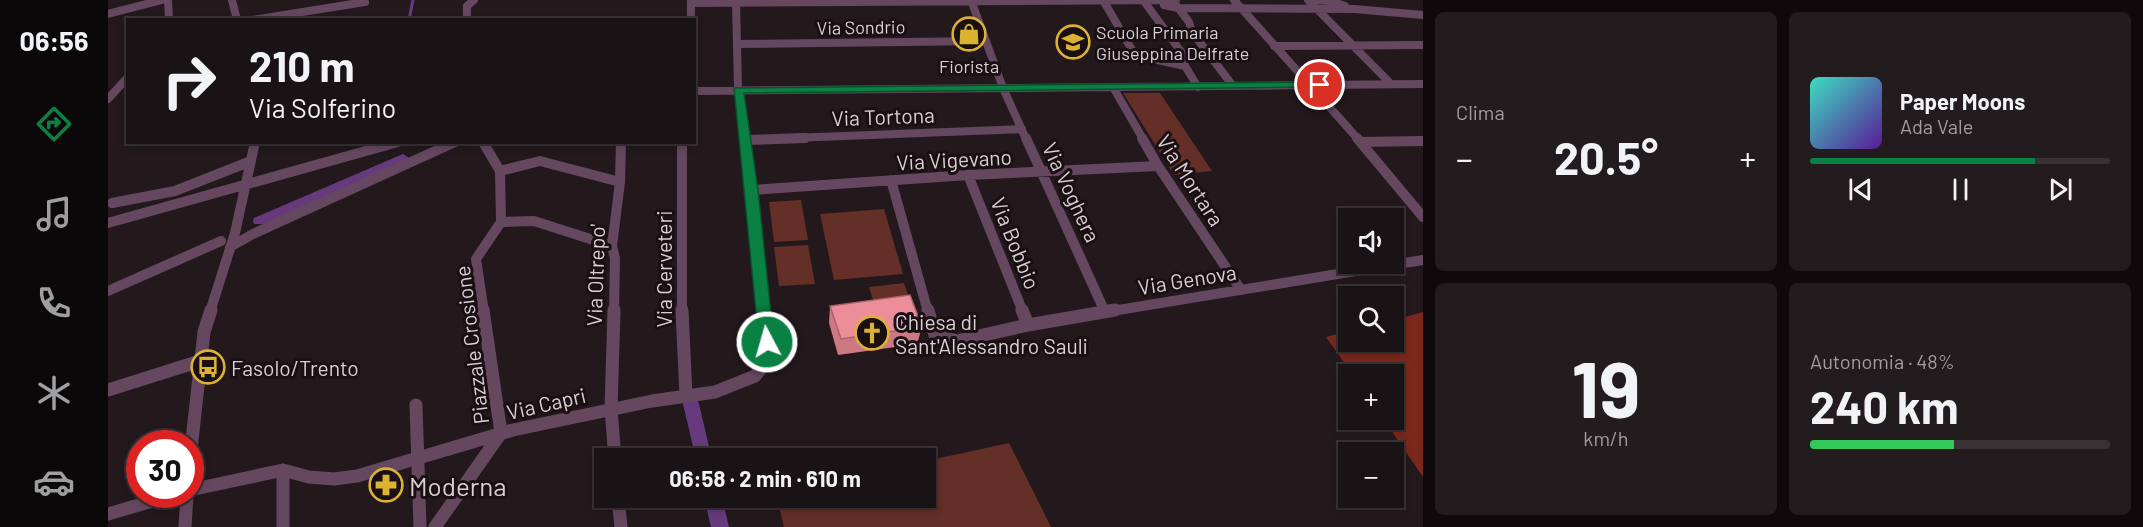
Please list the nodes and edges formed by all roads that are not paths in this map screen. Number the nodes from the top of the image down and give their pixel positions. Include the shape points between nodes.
1 (162, 0) edge
2 (168, 0) edge
3 (232, 0) edge
4 (474, 0) edge
5 (1020, 0) edge
6 (1079, 0) edge
7 (1103, 0) edge
8 (1143, 0) edge
9 (1234, 0) edge
10 (1310, 0) edge
11 (691, 1) edge
12 (736, 1) edge
13 (871, 1) edge
14 (971, 1) edge
15 (365, 2) dead end
16 (1175, 3) edge
17 (1241, 7) junction
18 (1317, 8) junction
19 (1354, 9) junction
20 (108, 14) edge
21 (1423, 15) edge
22 (169, 18) edge
23 (236, 18) edge
24 (265, 18) edge
25 (467, 18) edge
26 (690, 18) edge
27 (984, 41) junction
28 (738, 44) junction
29 (1353, 45) junction
30 (1423, 45) edge
31 (1274, 46) junction
32 (1185, 66) junction
33 (126, 79) edge
34 (1391, 84) junction
35 (1423, 84) edge
36 (1311, 85) junction
37 (1233, 86) junction
38 (1113, 87) junction
39 (1198, 87) junction
40 (1003, 88) junction
41 (738, 90) junction
42 (696, 91) edge
43 (108, 99) edge
44 (1022, 129) junction
45 (746, 140) junction
46 (1423, 141) edge
47 (1361, 142) junction
48 (255, 144) edge
49 (391, 144) edge
50 (452, 144) edge
51 (484, 144) edge
52 (621, 144) edge
53 (682, 144) edge
54 (251, 161) junction
55 (1158, 166) junction
56 (500, 171) junction
57 (1042, 172) junction
58 (968, 175) junction
59 (891, 180) junction
60 (620, 182) junction
61 (247, 185) junction
62 (752, 190) junction
63 (112, 204) dead end
64 (1423, 217) edge
65 (501, 222) junction
66 (108, 223) edge
67 (226, 244) junction
68 (612, 246) junction
69 (1423, 261) edge
70 (1241, 290) junction
71 (108, 291) edge
72 (1105, 312) junction
73 (1028, 325) junction
74 (200, 361) junction
75 (108, 390) edge
76 (686, 396) junction
77 (416, 405) dead end
78 (611, 409) junction
79 (193, 430) edge
80 (501, 433) junction
81 (614, 448) edge
82 (416, 458) junction
83 (283, 470) junction
84 (204, 487) edge
85 (129, 508) edge
86 (186, 508) edge
87 (619, 508) edge
88 (108, 514) edge
89 (185, 527) edge
90 (283, 527) edge
91 (420, 527) edge
92 (435, 527) edge
93 (621, 527) edge

1 - 20 street
2 - 22 street
3 - 23 street
4 - 25 street via 467,6
5 - 6 street
5 - 14 street
6 - 7 street
7 - 8 street
7 - 32 street via 1135,55
8 - 16 street
8 - 32 street via 1182,53
9 - 17 street
10 - 18 street
10 - 19 street via 1331,1
11 - 12 street
11 - 26 street
12 - 13 street
12 - 28 street, Via Capri
13 - 14 street
14 - 27 street, Via Voghera
15 - 24 street
16 - 17 street
16 - 37 street
17 - 18 street
17 - 31 street
18 - 19 street
18 - 29 street
19 - 21 street
27 - 28 street, Via Sondrio
27 - 40 street, Via Voghera
28 - 41 street, Via Capri
29 - 30 street
29 - 31 street
29 - 34 street
31 - 36 street
32 - 39 street
33 - 43 street
34 - 35 street
34 - 36 street
36 - 37 street
36 - 47 street
37 - 39 street
38 - 39 street
38 - 40 street
38 - 55 street, Via Mortara
40 - 41 street
40 - 44 street, Via Voghera
41 - 42 street
41 - 45 street, Via Capri
44 - 45 street, Via Tortona
44 - 57 street, Via Voghera
45 - 62 street, Via Capri
46 - 47 street
47 - 64 street
48 - 54 street
49 - 61 street
50 - 67 street
51 - 56 street
52 - 60 street, Via Oltrepo'
53 - 76 street, Via Cerveteri
54 - 61 street
54 - 63 street via 175,190
55 - 57 street, Via Vigevano
55 - 70 street, Via Mortara
56 - 60 street via 540,161
56 - 65 street
57 - 58 street, Via Vigevano
57 - 72 street, Via Voghera
58 - 59 street, Via Vigevano
58 - 73 street, Via Bobbio
59 - 62 street, Via Vigevano
59 - 73 street, Via Genova via 935,335 957,342
60 - 68 street, Via Oltrepo'
61 - 66 street
61 - 67 street
62 - 76 street, Via Capri via 767,342 763,366 755,376 740,383
65 - 68 street via 534,221
65 - 80 street, Piazzale Crosione via 476,259
67 - 71 street
67 - 74 street
68 - 78 street, Via Oltrepo' via 615,258
69 - 70 street, Via Genova
70 - 72 street, Via Genova
72 - 73 street, Via Genova
74 - 75 street
74 - 79 street
76 - 78 street, Via Capri
77 - 82 street
78 - 80 street, Via Capri
78 - 81 street, Via Oltrepo'
80 - 82 street, Via Capri
80 - 92 street
82 - 83 street, Via Capri via 334,479
82 - 91 street
83 - 84 street
83 - 90 street
85 - 88 street
86 - 89 street
87 - 93 street

